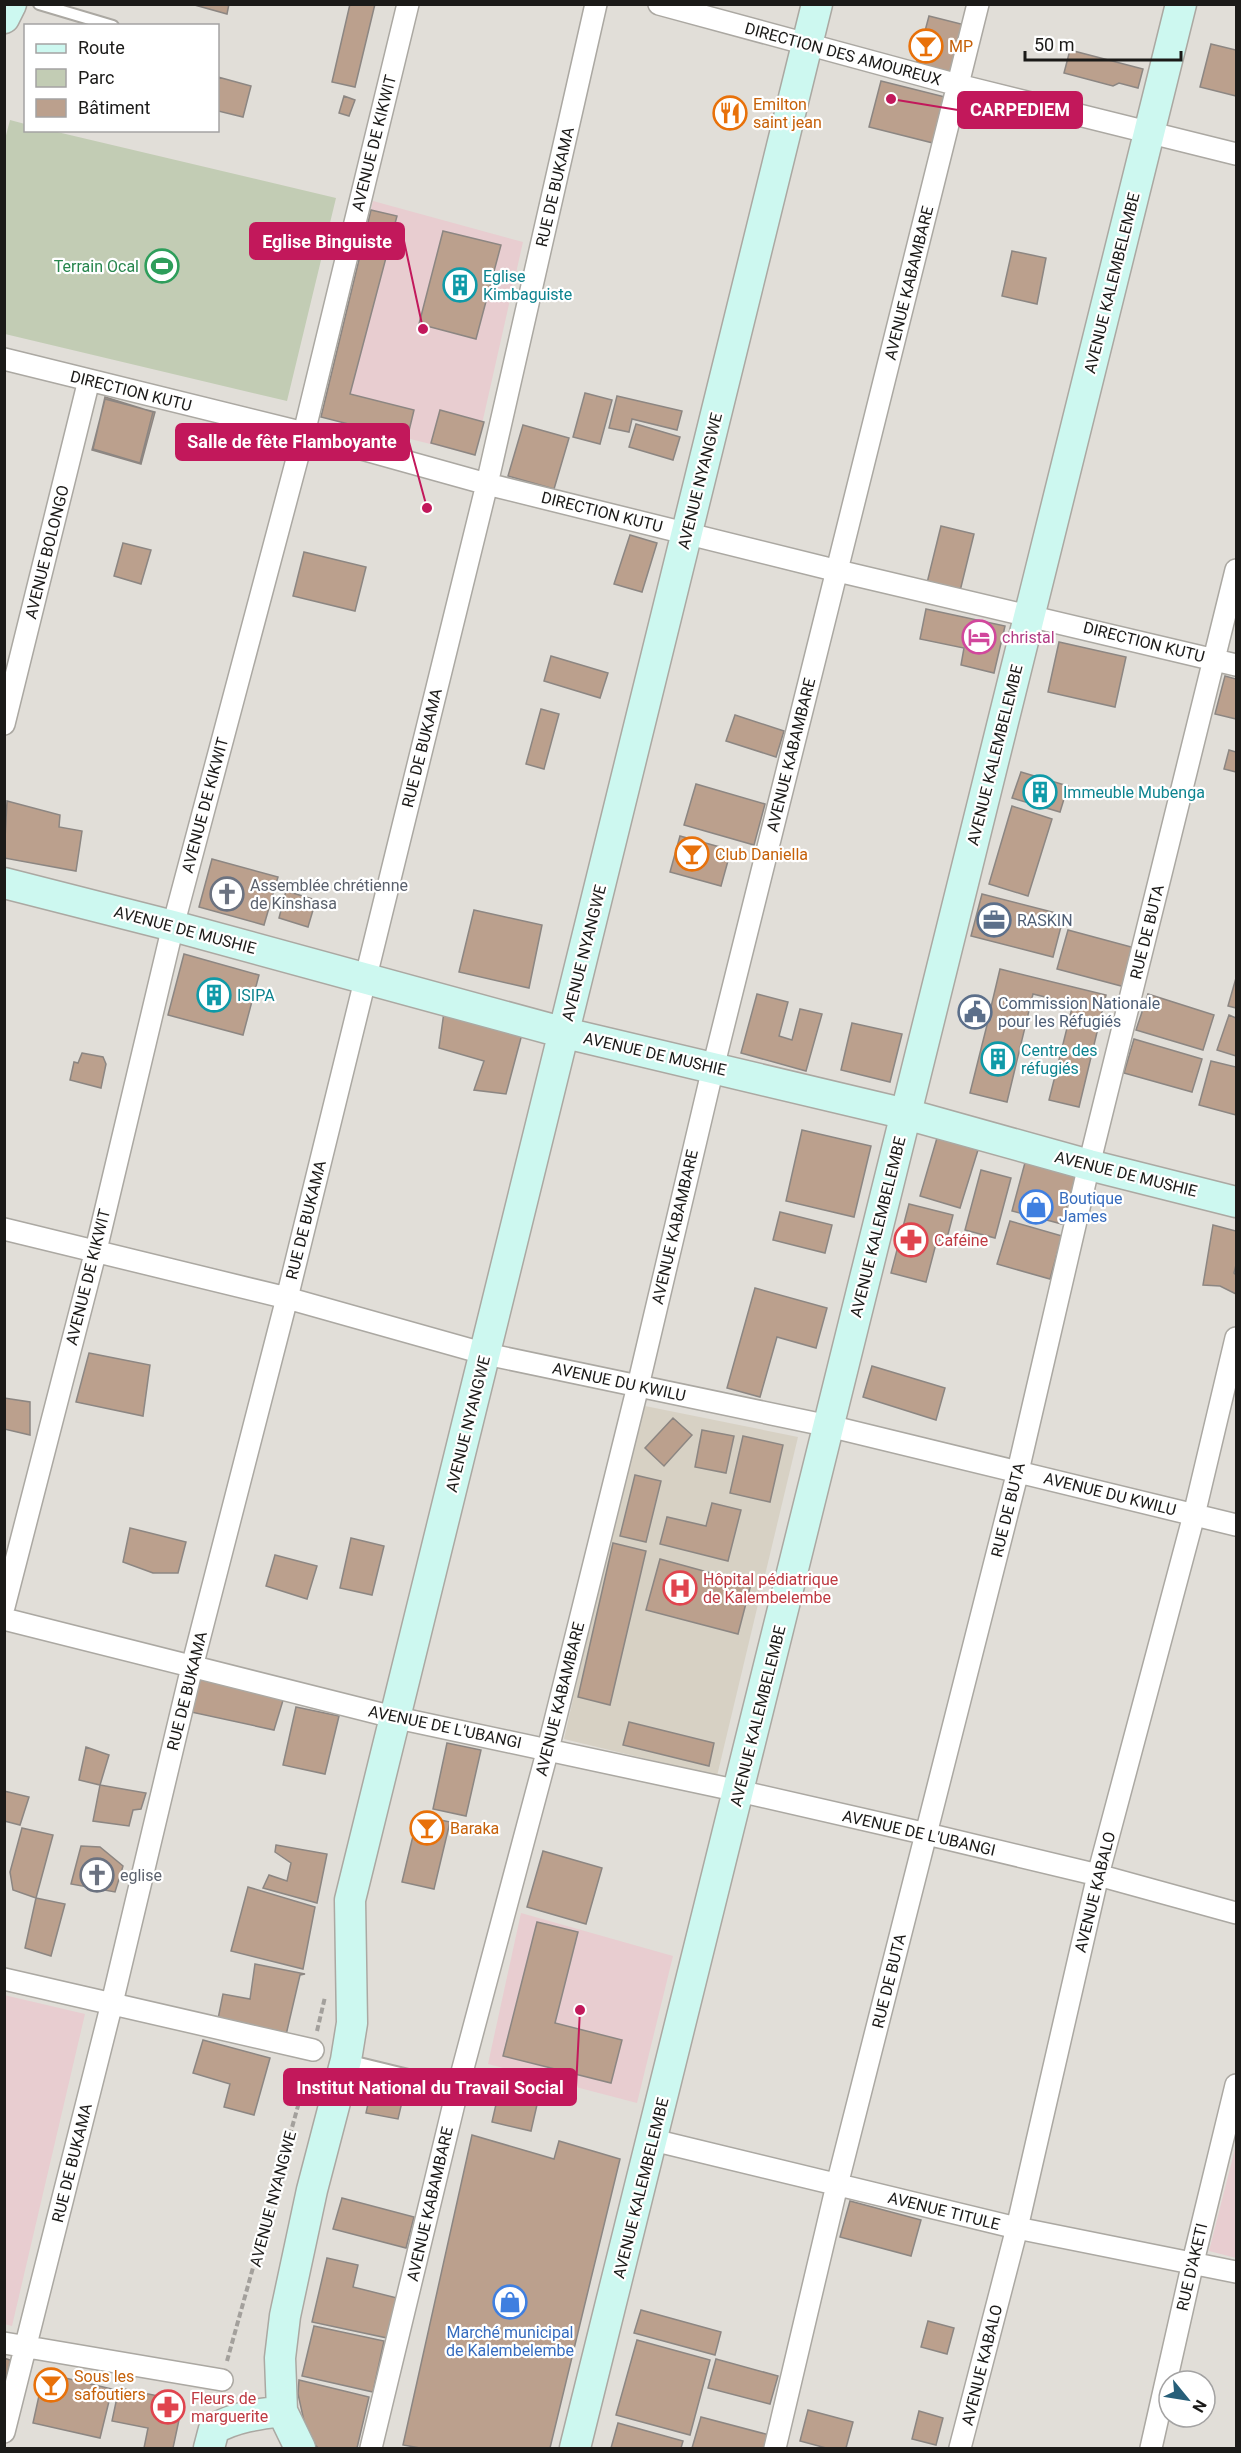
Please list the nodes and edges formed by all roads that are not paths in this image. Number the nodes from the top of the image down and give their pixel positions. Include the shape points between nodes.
1 (11, 4) edge
2 (39, 4) edge
3 (408, 4) edge
4 (596, 4) edge
5 (658, 4) edge
6 (817, 4) edge
7 (978, 4) edge
8 (1181, 4) edge
9 (4, 18) edge
10 (106, 24) edge
11 (807, 44) junction
12 (957, 85) junction
13 (1149, 133) junction
14 (1236, 154) edge
15 (4, 359) edge
16 (89, 380) junction
17 (304, 433) junction
18 (488, 484) junction
19 (687, 533) junction
20 (1236, 570) edge
21 (838, 571) junction
22 (1030, 615) junction
23 (1214, 659) junction
24 (1236, 664) edge
25 (4, 724) edge
26 (4, 883) edge
27 (173, 926) junction
28 (364, 979) junction
29 (564, 1033) junction
30 (712, 1068) junction
31 (906, 1114) junction
32 (1089, 1166) junction
33 (1236, 1202) edge
34 (4, 1229) edge
35 (96, 1251) junction
36 (286, 1298) junction
37 (1236, 1338) edge
38 (486, 1354) junction
39 (638, 1386) junction
40 (829, 1426) junction
41 (1018, 1471) junction
42 (1194, 1515) junction
43 (1236, 1526) edge
44 (4, 1606) edge
45 (4, 1619) edge
46 (192, 1667) junction
47 (393, 1717) junction
48 (548, 1749) junction
49 (739, 1791) junction
50 (927, 1834) junction
51 (1098, 1875) junction
52 (1236, 1913) edge
53 (4, 1979) edge
54 (112, 2003) junction
55 (313, 2050) road end
56 (346, 2060) junction
57 (1236, 2085) edge
58 (458, 2087) junction
59 (653, 2140) junction
60 (837, 2185) junction
61 (1017, 2228) junction
62 (1193, 2262) junction
63 (1236, 2272) edge
64 (4, 2343) edge
65 (26, 2348) junction
66 (222, 2380) road end
67 (282, 2411) junction
68 (4, 2432) edge
69 (209, 2448) edge
70 (300, 2448) edge
71 (371, 2448) edge
72 (575, 2448) edge
73 (775, 2448) edge
74 (960, 2448) edge
75 (1151, 2448) edge

1 - 9 street
2 - 10 lane
3 - 17 street, AVENUE DE KIKWIT
4 - 18 street, RUE DE BUKAMA
5 - 11 street, DIRECTION DES AMOUREUX
6 - 11 street, AVENUE NYANGWE
7 - 12 street, AVENUE KABAMBARE
8 - 13 street, AVENUE KALEMBELEMBE
11 - 12 street, DIRECTION DES AMOUREUX
11 - 19 street, AVENUE NYANGWE
12 - 13 street, DIRECTION DES AMOUREUX
12 - 21 street, AVENUE KABAMBARE
13 - 14 street, DIRECTION DES AMOUREUX
13 - 22 street, AVENUE KALEMBELEMBE
15 - 16 street, DIRECTION KUTU
16 - 17 street, DIRECTION KUTU
16 - 25 street, AVENUE BOLONGO
17 - 18 street, DIRECTION KUTU
17 - 27 street, AVENUE DE KIKWIT
18 - 19 street, DIRECTION KUTU
18 - 28 street, RUE DE BUKAMA
19 - 21 street, DIRECTION KUTU
19 - 29 street, AVENUE NYANGWE
20 - 23 street, RUE DE BUTA
21 - 22 street, DIRECTION KUTU
21 - 30 street, AVENUE KABAMBARE
22 - 23 street, DIRECTION KUTU
22 - 31 street, AVENUE KALEMBELEMBE
23 - 24 street, DIRECTION KUTU
23 - 32 street, RUE DE BUTA
26 - 27 street, AVENUE DE MUSHIE
27 - 28 street, AVENUE DE MUSHIE
27 - 35 street, AVENUE DE KIKWIT
28 - 29 street, AVENUE DE MUSHIE
28 - 36 street, RUE DE BUKAMA
29 - 30 street, AVENUE DE MUSHIE
29 - 38 street, AVENUE NYANGWE
30 - 31 street, AVENUE DE MUSHIE
30 - 39 street, AVENUE KABAMBARE
31 - 32 street, AVENUE DE MUSHIE
31 - 40 street, AVENUE KALEMBELEMBE
32 - 33 street, AVENUE DE MUSHIE
32 - 41 street, RUE DE BUTA
34 - 35 street, AVENUE DU KWILU
35 - 36 street, AVENUE DU KWILU
35 - 44 street, AVENUE DE KIKWIT
36 - 38 street, AVENUE DU KWILU
36 - 46 street, RUE DE BUKAMA
37 - 42 street, AVENUE KABALO
38 - 39 street, AVENUE DU KWILU
38 - 47 street, AVENUE NYANGWE
39 - 40 street, AVENUE DU KWILU
39 - 48 street, AVENUE KABAMBARE
40 - 41 street, AVENUE DU KWILU
40 - 49 street, AVENUE KALEMBELEMBE
41 - 42 street, AVENUE DU KWILU
41 - 50 street, RUE DE BUTA
42 - 43 street, AVENUE DU KWILU
42 - 51 street, AVENUE KABALO
45 - 46 street, AVENUE DE L'UBANGI
46 - 47 street, AVENUE DE L'UBANGI
46 - 54 street, RUE DE BUKAMA
47 - 48 street, AVENUE DE L'UBANGI
47 - 56 street, AVENUE NYANGWE via 350,1900 352,2023
48 - 49 street, AVENUE DE L'UBANGI
48 - 58 street, AVENUE KABAMBARE
49 - 50 street, AVENUE DE L'UBANGI
49 - 59 street, AVENUE KALEMBELEMBE
50 - 51 street, AVENUE DE L'UBANGI
50 - 60 street, RUE DE BUTA
51 - 52 street, AVENUE DE L'UBANGI
51 - 61 street, AVENUE KABALO
53 - 54 street
54 - 55 street
54 - 65 street, RUE DE BUKAMA
56 - 58 lane
56 - 67 street, AVENUE NYANGWE via 285,2316 280,2358
57 - 62 street, RUE D'AKETI
58 - 71 street, AVENUE KABAMBARE
59 - 60 street, AVENUE TITULE
59 - 72 street, AVENUE KALEMBELEMBE
60 - 61 street, AVENUE TITULE
60 - 73 street, RUE DE BUTA
61 - 62 street, AVENUE TITULE
61 - 74 street, AVENUE KABALO
62 - 63 street, AVENUE TITULE
62 - 75 street, RUE D'AKETI
64 - 65 street
65 - 66 street
65 - 68 street, RUE DE BUKAMA
67 - 69 street via 223,2424 214,2429
67 - 70 street, AVENUE NYANGWE

